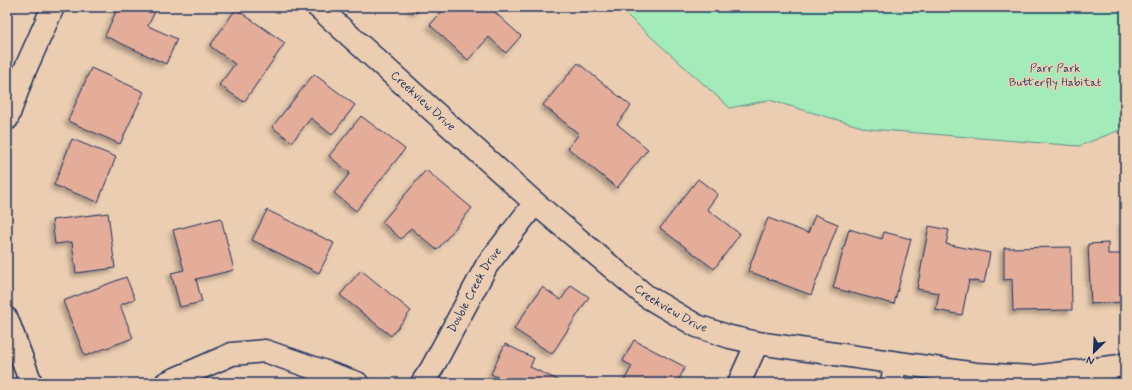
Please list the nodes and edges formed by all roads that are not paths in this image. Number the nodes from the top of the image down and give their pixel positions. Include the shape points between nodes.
1 (53, 7) edge
2 (318, 7) edge
3 (7, 119) edge
4 (535, 203) junction
5 (7, 319) edge
6 (757, 343) junction
7 (1125, 364) edge
8 (893, 373) edge
9 (1033, 380) edge
10 (31, 383) edge
11 (166, 383) edge
12 (357, 383) edge
13 (422, 383) edge
14 (740, 383) edge

1 - 3 street via 24,72
2 - 4 street, Creekview Drive
4 - 6 street, Creekview Drive via 646,296 697,326
4 - 13 street, Double Creek Drive via 487,265
5 - 10 street
6 - 8 street, Creekview Drive
6 - 14 street
7 - 9 street, Creekview Drive
8 - 9 street, Creekview Drive via 976,374
11 - 12 street via 232,354 265,351

